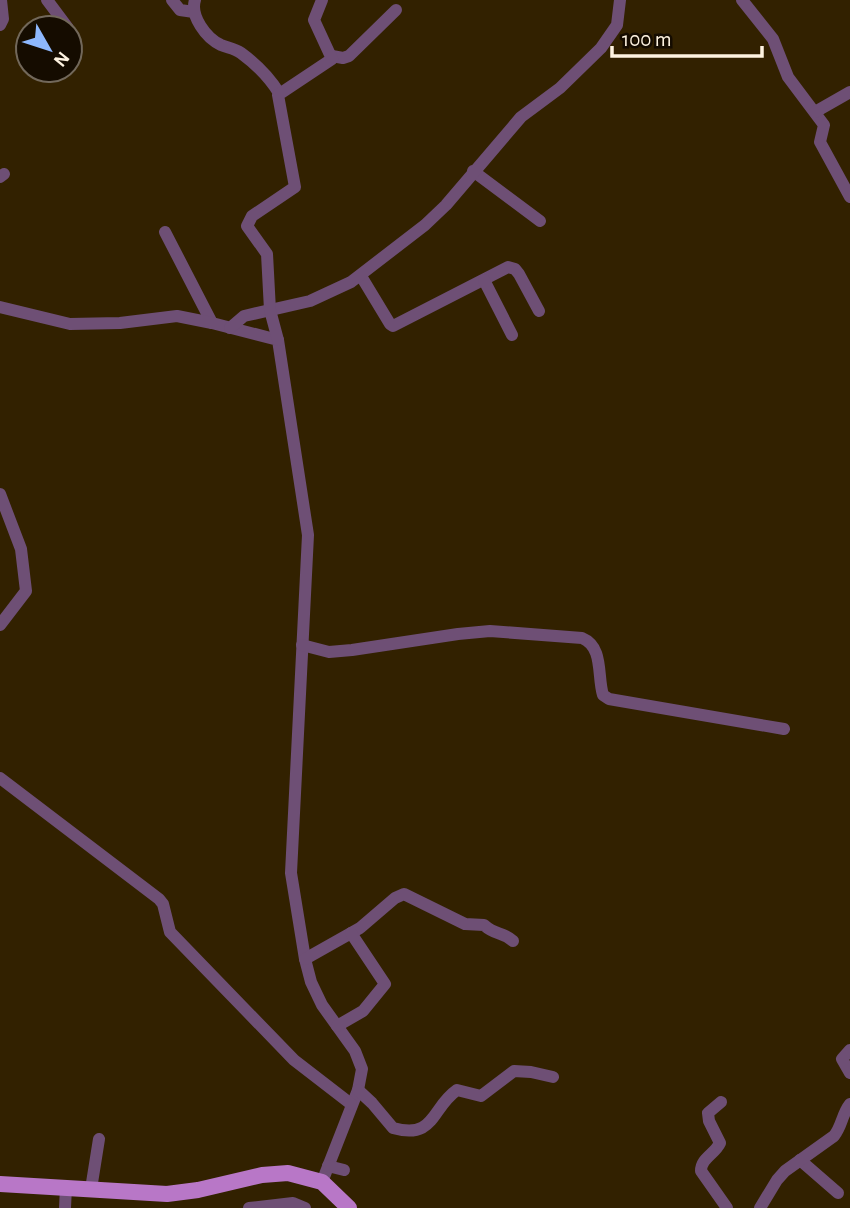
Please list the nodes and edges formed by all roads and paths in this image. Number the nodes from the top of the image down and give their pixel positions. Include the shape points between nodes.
1 (1, 0) edge
2 (172, 0) edge
3 (322, 0) edge
4 (620, 0) edge
5 (742, 0) edge
6 (195, 6) edge
7 (396, 10) dead end
8 (0, 25) edge
9 (332, 56) junction
10 (850, 92) edge
11 (279, 93) junction
12 (815, 112) junction
13 (473, 171) junction
14 (850, 197) edge
15 (540, 221) dead end
16 (165, 232) dead end
17 (361, 276) junction
18 (484, 279) junction
19 (0, 307) edge
20 (270, 310) junction
21 (539, 311) dead end
22 (212, 323) junction
23 (230, 328) junction
24 (512, 335) dead end
25 (278, 341) junction
26 (0, 494) edge
27 (0, 625) edge
28 (302, 645) junction
29 (785, 729) dead end
30 (0, 778) edge
31 (351, 933) junction
32 (513, 941) dead end
33 (305, 959) junction
34 (337, 1026) junction
35 (850, 1050) edge
36 (850, 1073) edge
37 (553, 1077) dead end
38 (358, 1090) junction
39 (721, 1102) dead end
40 (351, 1104) junction
41 (850, 1104) edge
42 (99, 1139) dead end
43 (800, 1160) junction
44 (322, 1182) junction
45 (0, 1184) edge
46 (66, 1187) junction
47 (91, 1189) junction
48 (838, 1193) dead end
49 (65, 1208) edge
50 (249, 1208) edge
51 (305, 1208) edge
52 (349, 1208) edge
53 (727, 1208) edge
54 (760, 1208) edge

1 - 8 street
2 - 6 street via 180,10
3 - 9 street via 314,20
4 - 13 street via 617,25 601,48 560,88 521,117
5 - 12 street via 773,39 788,77
6 - 11 street via 209,36 244,55 270,78
7 - 9 street via 349,55
9 - 11 street
10 - 12 street
11 - 20 street via 295,187 252,216 247,226 267,254
12 - 14 street via 825,127 820,142
13 - 15 street
13 - 17 street via 437,215
16 - 22 street
17 - 18 street via 393,326
17 - 20 street via 316,299
18 - 21 street via 508,267 515,269
18 - 24 street
19 - 22 street via 70,324 169,316
20 - 23 street via 244,316
20 - 25 street
22 - 23 street
23 - 25 street
25 - 28 street via 309,534
26 - 27 street via 21,549 26,591
28 - 29 street via 329,652 490,631 582,638 595,648 600,687 609,699
28 - 33 street via 291,873
30 - 40 street via 160,900 170,932 294,1060
31 - 32 street via 404,894
31 - 33 street
31 - 34 street via 385,984 363,1011
33 - 34 street via 317,994
34 - 38 street via 360,1059
35 - 36 street via 842,1059
37 - 38 street via 520,1070 481,1096 457,1090 421,1129 393,1128
38 - 40 street
39 - 53 street via 708,1113 720,1143 703,1161 701,1171
40 - 44 street via 336,1162
41 - 43 street via 834,1136
42 - 47 street
43 - 48 street
43 - 54 street via 777,1180
44 - 47 main road via 288,1173 182,1193
44 - 52 main road
45 - 46 main road
46 - 47 main road
46 - 49 street
50 - 51 street via 293,1203

